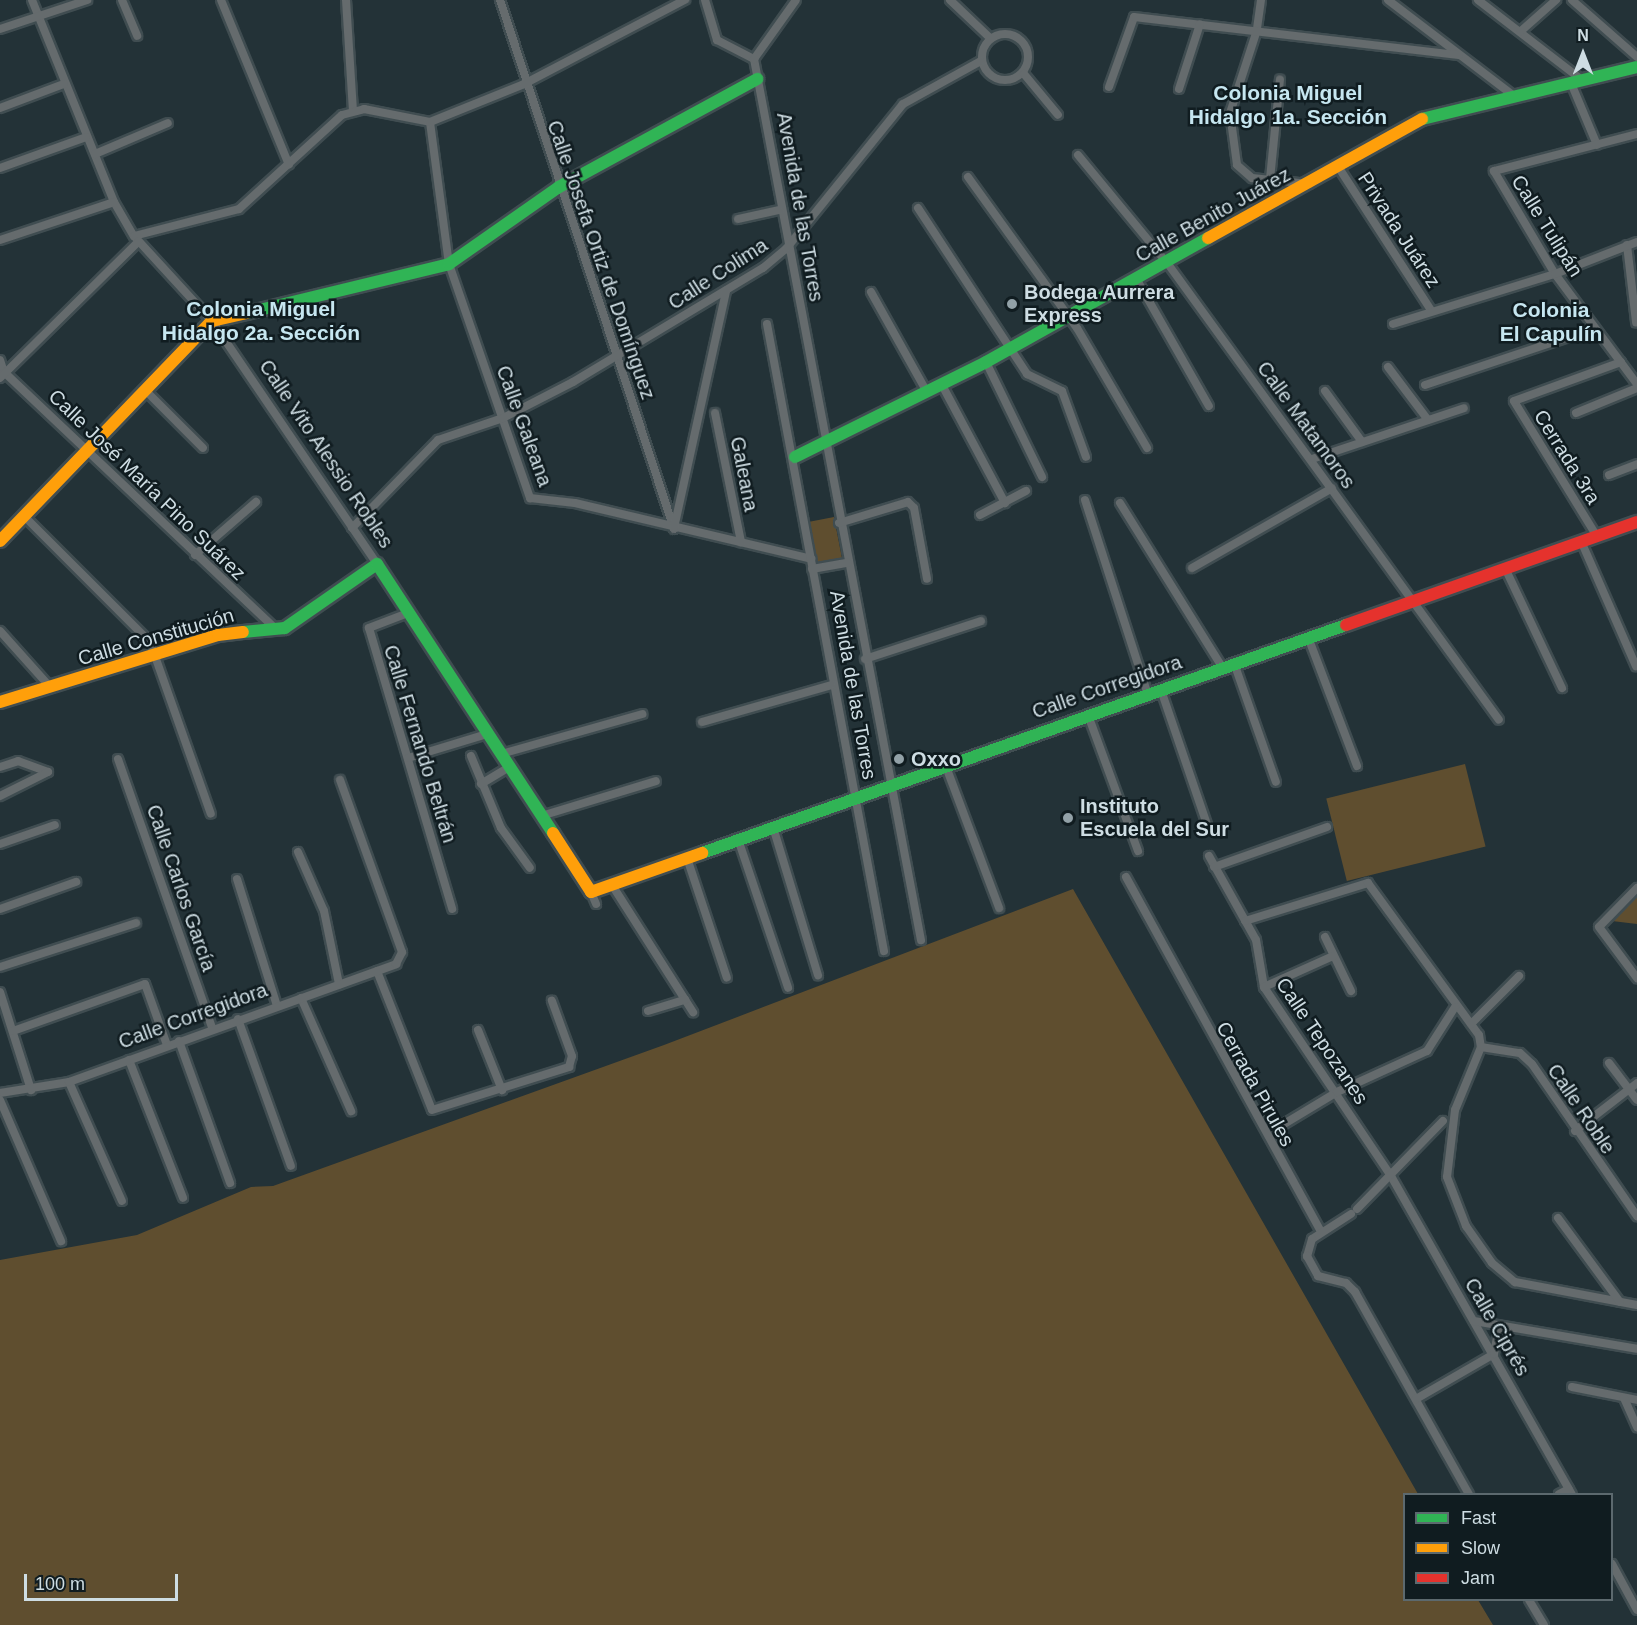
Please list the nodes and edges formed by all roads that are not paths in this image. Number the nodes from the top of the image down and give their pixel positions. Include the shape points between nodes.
1 (32, 0) edge
2 (87, 0) edge
3 (122, 0) edge
4 (221, 0) edge
5 (346, 0) edge
6 (500, 0) edge
7 (685, 0) edge
8 (705, 0) edge
9 (796, 0) edge
10 (950, 0) edge
11 (1261, 0) edge
12 (1388, 0) edge
13 (1478, 0) edge
14 (1556, 0) edge
15 (1572, 0) edge
16 (38, 16) junction
17 (1200, 24) junction
18 (0, 29) edge
19 (1257, 30) junction
20 (1521, 31) junction
21 (137, 36) dead end
22 (990, 38) junction
23 (1459, 55) junction
24 (1637, 57) edge
25 (754, 59) junction
26 (981, 61) junction
27 (1637, 67) edge
28 (1024, 74) junction
29 (1280, 79) dead end
30 (757, 80) junction
31 (1577, 82) junction
32 (64, 84) junction
33 (524, 84) junction
34 (1108, 87) dead end
35 (1179, 89) dead end
36 (1514, 96) junction
37 (0, 108) edge
38 (353, 110) junction
39 (1058, 115) dead end
40 (430, 122) junction
41 (168, 123) dead end
42 (1637, 134) edge
43 (86, 136) junction
44 (1597, 145) junction
45 (95, 154) junction
46 (1078, 155) dead end
47 (289, 165) junction
48 (0, 168) edge
49 (1339, 168) junction
50 (968, 177) dead end
51 (1270, 179) junction
52 (1310, 184) junction
53 (559, 187) junction
54 (114, 202) junction
55 (918, 208) dead end
56 (779, 210) junction
57 (738, 219) dead end
58 (136, 239) junction
59 (0, 240) edge
60 (1637, 242) edge
61 (1627, 245) junction
62 (786, 249) junction
63 (449, 264) junction
64 (1168, 264) junction
65 (1555, 274) junction
66 (1137, 280) junction
67 (726, 291) junction
68 (871, 292) dead end
69 (1431, 310) junction
70 (1070, 317) junction
71 (212, 321) junction
72 (1636, 322) edge
73 (767, 324) dead end
74 (1393, 324) dead end
75 (1595, 328) junction
76 (1012, 348) junction
77 (617, 357) junction
78 (0, 360) edge
79 (986, 362) junction
80 (1621, 362) junction
81 (1388, 367) dead end
82 (2, 375) edge
83 (942, 384) junction
84 (1637, 384) edge
85 (1425, 385) dead end
86 (1637, 388) edge
87 (1325, 391) dead end
88 (147, 392) junction
89 (927, 392) junction
90 (1209, 406) dead end
91 (1464, 408) dead end
92 (715, 413) dead end
93 (1576, 414) dead end
94 (503, 418) junction
95 (1428, 420) junction
96 (1362, 442) junction
97 (826, 445) junction
98 (203, 448) dead end
99 (1147, 448) dead end
100 (89, 453) junction
101 (795, 457) junction
102 (1086, 457) dead end
103 (1312, 459) junction
104 (1637, 464) edge
105 (1609, 475) dead end
106 (1042, 477) dead end
107 (1332, 488) junction
108 (1026, 491) dead end
109 (1085, 500) dead end
110 (256, 502) dead end
111 (1005, 503) junction
112 (1120, 503) dead end
113 (980, 515) dead end
114 (24, 516) junction
115 (1637, 522) edge
116 (839, 523) junction
117 (352, 528) junction
118 (674, 529) junction
119 (1596, 535) junction
120 (0, 541) edge
121 (1581, 541) junction
122 (741, 542) junction
123 (195, 555) junction
124 (847, 563) junction
125 (377, 564) junction
126 (812, 564) junction
127 (1192, 568) dead end
128 (1505, 568) junction
129 (927, 579) dead end
130 (1412, 601) junction
131 (408, 613) junction
132 (981, 621) dead end
133 (276, 630) junction
134 (0, 631) edge
135 (1308, 637) junction
136 (154, 655) junction
137 (865, 659) junction
138 (1228, 665) junction
139 (1636, 666) edge
140 (832, 685) junction
141 (51, 688) junction
142 (1562, 688) dead end
143 (1161, 690) junction
144 (1148, 695) junction
145 (0, 702) edge
146 (642, 714) dead end
147 (1088, 715) junction
148 (1499, 720) dead end
149 (702, 722) dead end
150 (488, 734) junction
151 (501, 754) junction
152 (471, 756) dead end
153 (408, 758) junction
154 (118, 759) dead end
155 (945, 764) junction
156 (1357, 766) dead end
157 (0, 767) edge
158 (509, 767) junction
159 (340, 780) dead end
160 (656, 781) dead end
161 (1276, 782) dead end
162 (481, 784) junction
163 (890, 785) junction
164 (0, 796) edge
165 (853, 798) junction
166 (211, 814) dead end
167 (541, 816) junction
168 (1207, 824) dead end
169 (55, 825) dead end
170 (773, 827) junction
171 (1327, 827) dead end
172 (738, 839) junction
173 (0, 844) edge
174 (1138, 851) dead end
175 (298, 852) dead end
176 (1209, 855) dead end
177 (687, 858) junction
178 (1214, 867) junction
179 (530, 868) dead end
180 (1126, 877) dead end
181 (237, 879) dead end
182 (76, 882) dead end
183 (612, 885) junction
184 (1637, 888) edge
185 (591, 892) junction
186 (596, 904) dead end
187 (999, 908) dead end
188 (0, 909) edge
189 (452, 909) dead end
190 (1245, 921) junction
191 (136, 923) dead end
192 (1325, 937) dead end
193 (921, 940) dead end
194 (884, 951) dead end
195 (1333, 956) junction
196 (0, 967) edge
197 (377, 971) junction
198 (818, 975) dead end
199 (1519, 976) dead end
200 (727, 978) dead end
201 (1637, 978) edge
202 (339, 984) junction
203 (1264, 987) junction
204 (788, 988) dead end
205 (1351, 991) dead end
206 (0, 992) edge
207 (301, 998) junction
208 (685, 1000) junction
209 (552, 1001) dead end
210 (277, 1006) junction
211 (1455, 1007) junction
212 (648, 1011) dead end
213 (693, 1012) dead end
214 (238, 1019) junction
215 (1471, 1024) junction
216 (212, 1028) junction
217 (478, 1030) dead end
218 (13, 1031) junction
219 (179, 1041) junction
220 (167, 1045) junction
221 (1481, 1047) junction
222 (129, 1060) junction
223 (1609, 1063) dead end
224 (69, 1082) junction
225 (1637, 1083) edge
226 (31, 1090) junction
227 (502, 1090) junction
228 (1629, 1090) junction
229 (1337, 1092) junction
230 (0, 1093) edge
231 (0, 1100) edge
232 (1637, 1100) edge
233 (351, 1111) dead end
234 (1443, 1120) dead end
235 (1284, 1124) dead end
236 (1575, 1131) junction
237 (291, 1166) dead end
238 (1391, 1176) junction
239 (230, 1183) dead end
240 (183, 1198) dead end
241 (122, 1201) dead end
242 (1637, 1216) edge
243 (1558, 1218) dead end
244 (1321, 1232) junction
245 (61, 1241) dead end
246 (1620, 1302) junction
247 (1637, 1305) edge
248 (1474, 1321) junction
249 (1498, 1325) junction
250 (1637, 1349) edge
251 (1494, 1354) junction
252 (1572, 1388) dead end
253 (1624, 1398) junction
254 (1416, 1399) junction
255 (1637, 1400) edge
256 (1637, 1426) edge
257 (1571, 1492) edge
258 (1469, 1493) edge
259 (1613, 1568) edge
260 (1530, 1601) edge
261 (1637, 1610) edge
262 (1544, 1625) edge

1 - 16 street, Calle Vito Alessio Robles
2 - 16 street
3 - 21 street
4 - 47 street
5 - 38 street
6 - 33 street, Calle Josefa Ortiz de Domínguez
7 - 33 street
8 - 25 street via 717,40
9 - 25 street
10 - 22 street
11 - 19 street
12 - 23 street
13 - 20 street
14 - 20 street
15 - 24 street
16 - 18 street
16 - 32 street, Calle Vito Alessio Robles
17 - 19 street
17 - 34 street via 1134,17
17 - 35 street
19 - 23 street
19 - 51 street via 1230,113 1230,136 1244,174
20 - 31 street
22 - 26 street
22 - 28 street via 1007,37 1026,47 1031,60
23 - 36 street
25 - 30 street, Avenida de las Torres
26 - 28 street via 994,74
26 - 62 street, Calle Colima via 903,104
27 - 31 street, Calle Benito Juárez
28 - 39 street
29 - 51 street
30 - 53 street
30 - 56 street, Avenida de las Torres
31 - 36 street, Calle Benito Juárez
31 - 44 street
32 - 37 street
32 - 43 street, Calle Vito Alessio Robles
33 - 40 street
33 - 53 street, Calle Josefa Ortiz de Domínguez
36 - 49 street, Calle Benito Juárez via 1422,119
38 - 40 street
38 - 47 street
40 - 63 street, Calle Galeana
41 - 45 street
42 - 44 street
43 - 45 street, Calle Vito Alessio Robles
43 - 48 street
44 - 65 street, Calle Tulipán via 1494,171
45 - 54 street, Calle Vito Alessio Robles
46 - 64 street, Calle Matamoros
47 - 58 street via 239,208
49 - 52 street, Calle Benito Juárez
49 - 69 street, Privada Juárez
50 - 70 street
51 - 52 street
52 - 64 street, Calle Benito Juárez
53 - 63 street
53 - 77 street, Calle Josefa Ortiz de Domínguez
54 - 58 street, Calle Vito Alessio Robles
54 - 59 street
55 - 76 street
56 - 57 street
56 - 62 street, Avenida de las Torres
58 - 71 street, Calle Vito Alessio Robles
58 - 82 street
60 - 61 street
61 - 65 street
61 - 72 street
62 - 67 street, Calle Colima
62 - 97 street, Avenida de las Torres
63 - 71 street
63 - 94 street, Calle Galeana
64 - 66 street, Calle Benito Juárez
64 - 103 street, Calle Matamoros
65 - 69 street
65 - 75 street, Calle Tulipán
66 - 70 street, Calle Benito Juárez
66 - 90 street
67 - 77 street, Calle Colima
67 - 118 street
68 - 89 street
69 - 74 street
70 - 76 street, Calle Benito Juárez
70 - 99 street
71 - 88 street
71 - 117 street, Calle Vito Alessio Robles
73 - 101 street, Avenida de las Torres
75 - 80 street, Calle Tulipán
75 - 85 street
76 - 79 street, Calle Benito Juárez
76 - 102 street via 1030,377 1062,391
77 - 94 street, Calle Colima
77 - 118 street, Calle Josefa Ortiz de Domínguez
78 - 82 street, Calle José María Pino Suárez
79 - 83 street, Calle Benito Juárez
79 - 106 street
80 - 84 street, Calle Tulipán
80 - 119 street, Cerrada 3ra via 1514,401
81 - 95 street
82 - 100 street, Calle José María Pino Suárez
83 - 89 street, Calle Benito Juárez
83 - 111 street
86 - 93 street
87 - 96 street
88 - 98 street
88 - 100 street
89 - 97 street, Calle Benito Juárez
91 - 95 street
92 - 122 street, Galeana
94 - 117 street, Calle Colima via 438,440
94 - 118 street, Calle Galeana via 530,498 575,503
95 - 96 street
96 - 103 street
97 - 101 street
97 - 116 street, Avenida de las Torres
100 - 114 street
100 - 123 street, Calle José María Pino Suárez
101 - 126 street, Avenida de las Torres
103 - 107 street, Calle Matamoros
104 - 105 street
107 - 127 street
107 - 130 street, Calle Matamoros
108 - 111 street
109 - 144 street
110 - 123 street
111 - 113 street
112 - 138 street
114 - 120 street
114 - 136 street via 147,639
115 - 119 street, Calle Corregidora
116 - 124 street, Avenida de las Torres
116 - 129 street via 908,502 914,508
117 - 125 street, Calle Vito Alessio Robles
118 - 122 street, Calle Galeana
119 - 121 street, Calle Corregidora
121 - 128 street, Calle Corregidora
121 - 139 street
122 - 126 street, Calle Galeana
123 - 133 street, Calle José María Pino Suárez
124 - 126 street
124 - 137 street, Avenida de las Torres
125 - 131 street, Calle Vito Alessio Robles
125 - 133 street, Calle Constitución
126 - 140 street, Avenida de las Torres
128 - 130 street, Calle Corregidora
128 - 142 street
130 - 135 street, Calle Corregidora
130 - 148 street, Calle Matamoros
131 - 150 street, Calle Vito Alessio Robles
131 - 153 street, Calle Fernando Beltrán via 369,628
132 - 137 street
133 - 136 street, Calle Constitución via 218,635
134 - 141 street
135 - 138 street, Calle Corregidora
135 - 156 street
136 - 141 street, Calle Constitución
136 - 166 street
137 - 163 street, Avenida de las Torres
138 - 143 street, Calle Corregidora
138 - 161 street
140 - 149 street
140 - 165 street, Avenida de las Torres
141 - 145 street, Calle Constitución
143 - 144 street, Calle Corregidora
143 - 168 street
144 - 147 street, Calle Corregidora
146 - 151 street
147 - 155 street, Calle Corregidora
147 - 174 street
150 - 151 street, Calle Vito Alessio Robles
150 - 153 street
151 - 158 street, Calle Vito Alessio Robles
152 - 162 street
153 - 189 street, Calle Fernando Beltrán
154 - 216 street, Calle Carlos García
155 - 163 street, Calle Corregidora
155 - 187 street
157 - 164 street via 18,761 48,772
158 - 162 street
158 - 167 street, Calle Vito Alessio Robles
159 - 197 street, Calle Corregidora via 402,952 396,964
160 - 167 street
162 - 179 street via 501,828
163 - 165 street, Calle Corregidora
163 - 193 street, Avenida de las Torres
165 - 170 street, Calle Corregidora
165 - 194 street, Avenida de las Torres
167 - 185 street, Calle Vito Alessio Robles
169 - 173 street
170 - 172 street, Calle Corregidora
170 - 198 street
171 - 178 street
172 - 177 street, Calle Corregidora
172 - 204 street
175 - 202 street via 324,911
176 - 178 street, Calle Tepozanes
177 - 183 street, Calle Corregidora
177 - 200 street
178 - 190 street, Calle Tepozanes
180 - 244 street, Cerrada Pirules
181 - 210 street
182 - 188 street
183 - 185 street, Calle Corregidora
183 - 208 street
184 - 201 street via 1599,927
185 - 186 street
190 - 203 street, Calle Tepozanes via 1256,940
190 - 211 street via 1368,883
191 - 196 street
192 - 195 street
195 - 203 street
195 - 205 street
197 - 202 street, Calle Corregidora
197 - 227 street via 432,1110
199 - 215 street
202 - 207 street, Calle Corregidora
203 - 229 street, Calle Tepozanes
206 - 218 street
207 - 210 street, Calle Corregidora
207 - 233 street
208 - 212 street
208 - 213 street
209 - 227 street via 572,1056 569,1066
210 - 214 street, Calle Corregidora
211 - 215 street
211 - 229 street via 1427,1051
214 - 216 street, Calle Corregidora
214 - 237 street
215 - 221 street
216 - 219 street, Calle Corregidora
217 - 227 street
218 - 220 street via 145,984
218 - 226 street
219 - 220 street, Calle Corregidora
219 - 239 street
220 - 222 street, Calle Corregidora
221 - 236 street, Calle Roble via 1520,1053
221 - 246 street via 1455,1110 1448,1164 1451,1194 1466,1226 1492,1263 1515,1282
222 - 224 street, Calle Corregidora
222 - 240 street
223 - 228 street
224 - 226 street, Calle Corregidora
224 - 241 street
225 - 228 street
226 - 230 street, Calle Corregidora
228 - 232 street
228 - 236 street
229 - 235 street
229 - 238 street, Calle Tepozanes
231 - 245 street
234 - 238 street
236 - 242 street, Calle Roble
238 - 244 street via 1354,1212
238 - 248 street, Calle Ciprés
243 - 246 street
244 - 254 street via 1306,1246 1312,1267 1318,1276 1346,1283
246 - 247 street
248 - 249 street
248 - 251 street, Calle Ciprés
249 - 250 street
249 - 251 street
251 - 254 street
251 - 257 street, Calle Ciprés
252 - 253 street
253 - 255 street
253 - 256 street
254 - 258 street
259 - 261 street
260 - 262 street

